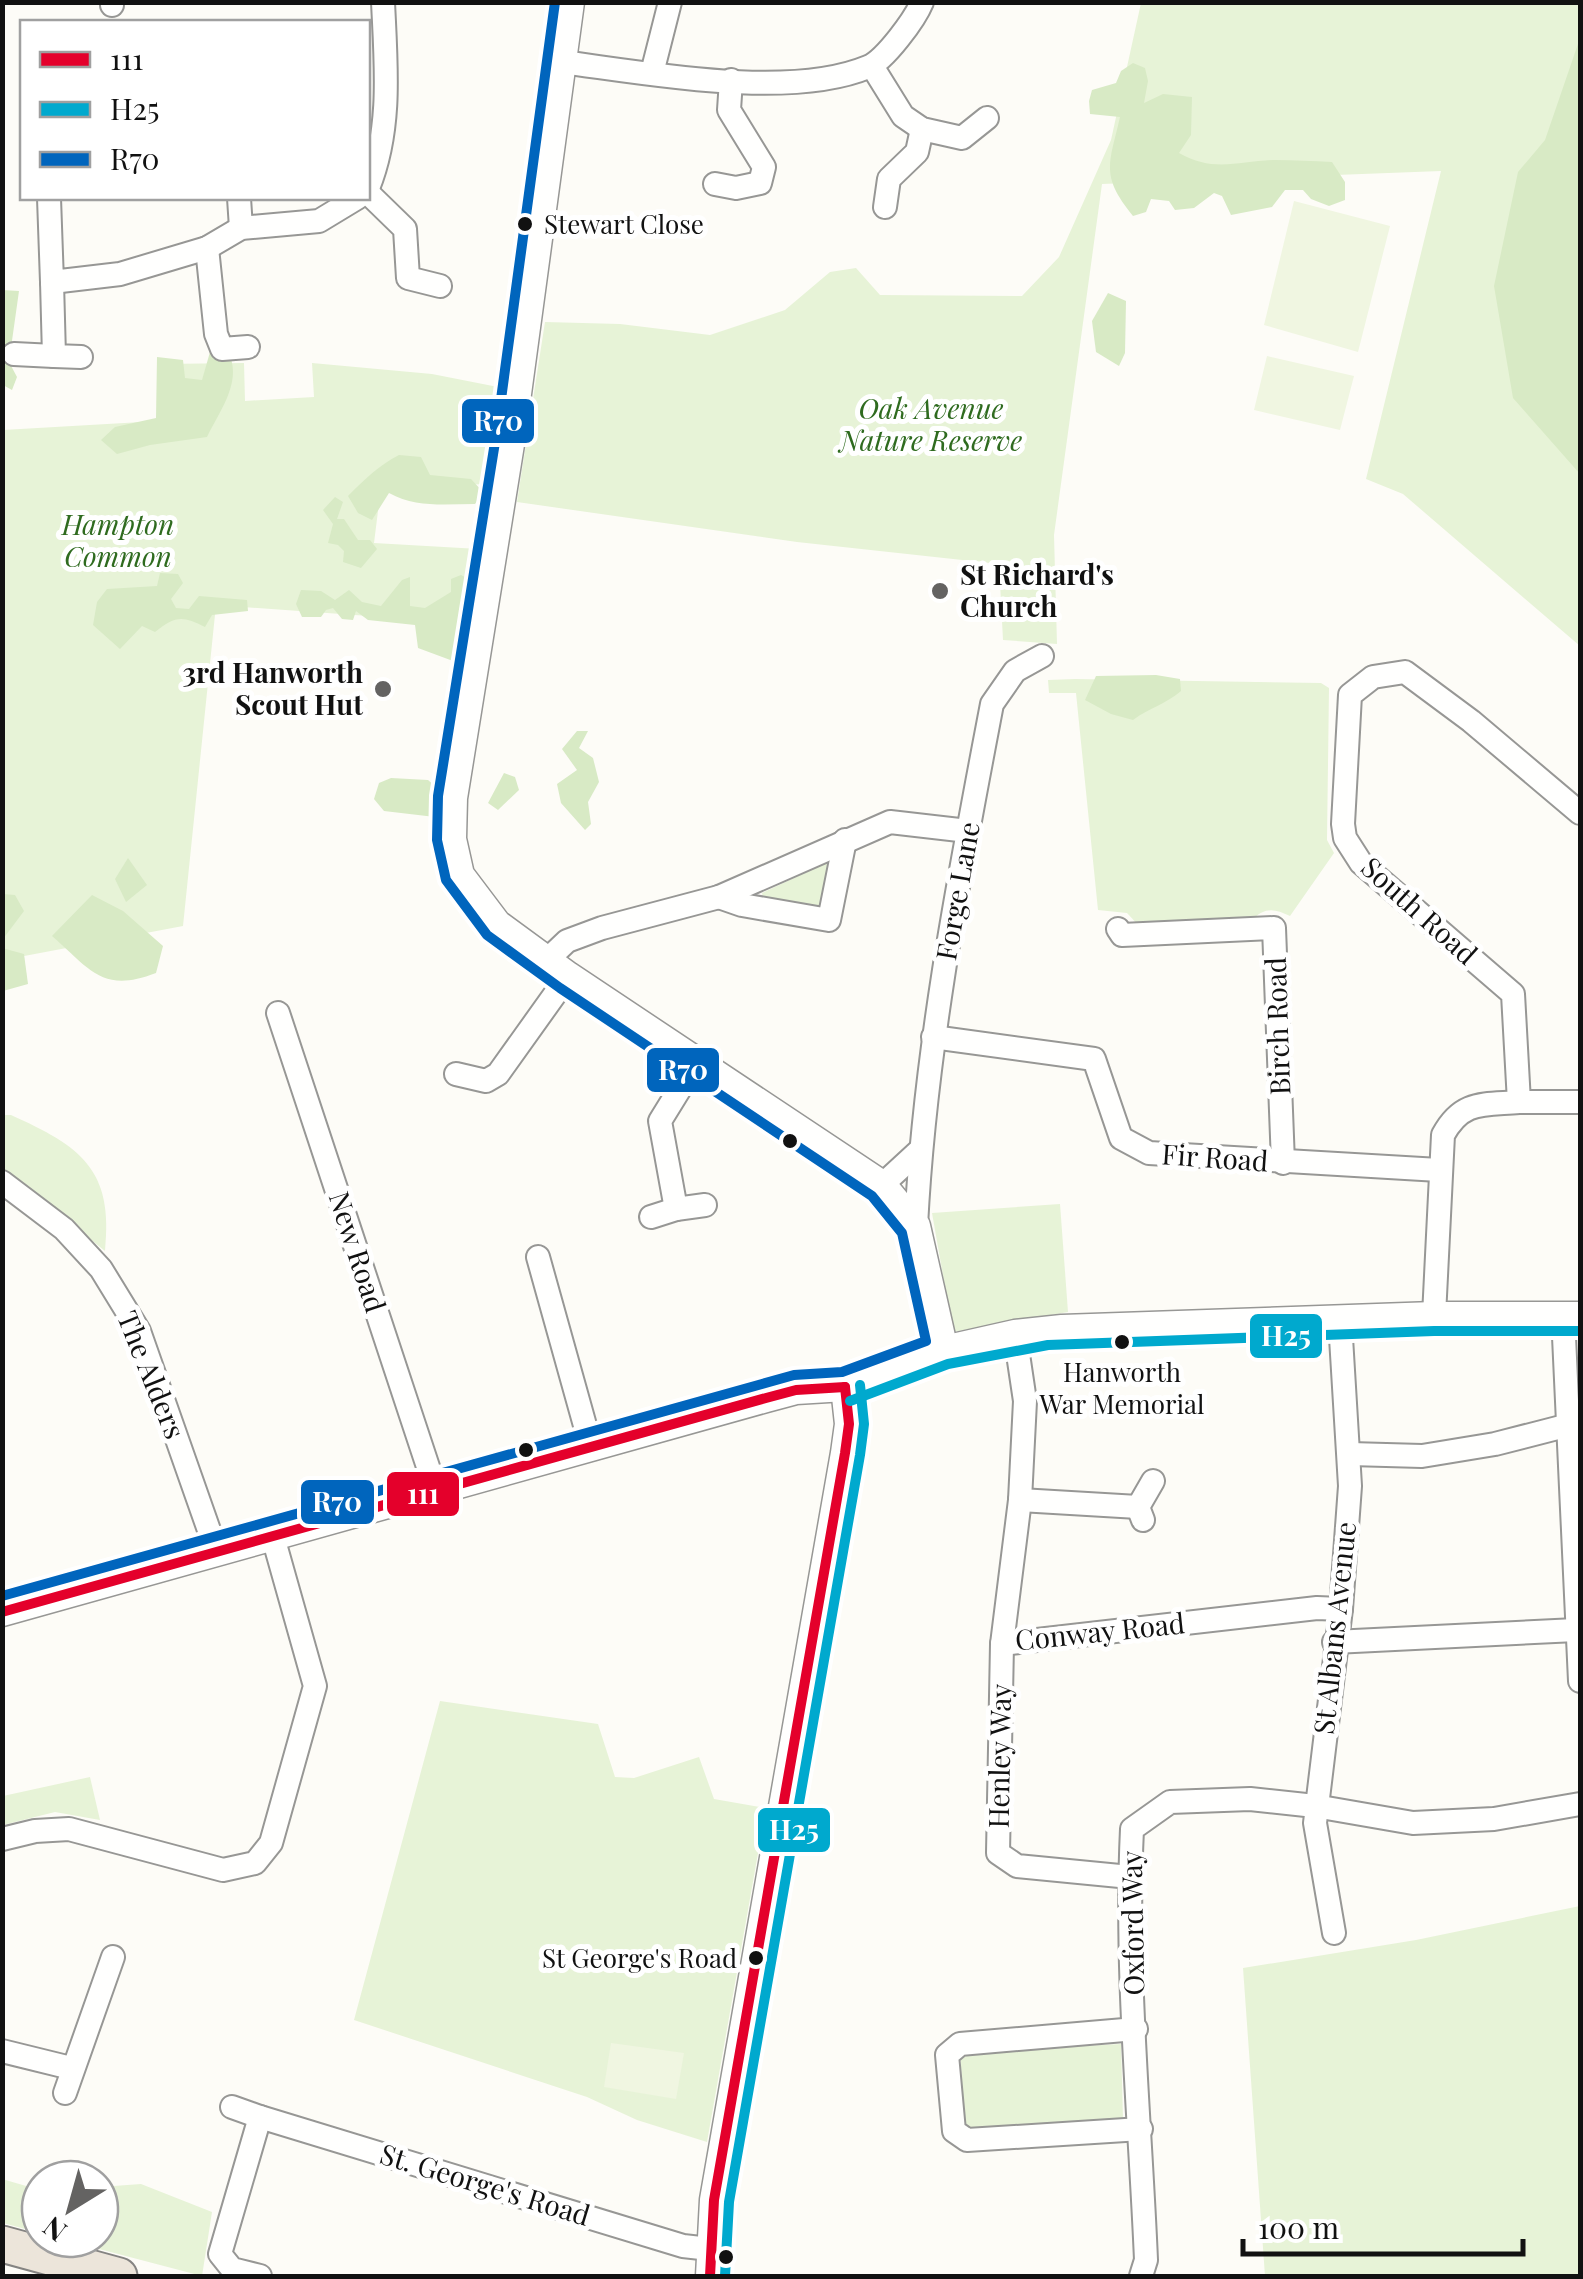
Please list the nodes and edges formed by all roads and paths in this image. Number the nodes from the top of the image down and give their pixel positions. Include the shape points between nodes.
1 (383, 2) edge
2 (570, 2) edge
3 (670, 2) edge
4 (922, 2) edge
5 (562, 62) junction
6 (872, 66) junction
7 (652, 73) junction
8 (730, 80) junction
9 (987, 118) dead end
10 (922, 129) junction
11 (370, 184) edge
12 (715, 184) dead end
13 (370, 193) edge
14 (48, 200) edge
15 (238, 200) edge
16 (354, 200) edge
17 (884, 207) dead end
18 (241, 228) junction
19 (207, 248) junction
20 (52, 282) junction
21 (440, 286) dead end
22 (248, 347) dead end
23 (14, 354) dead end
24 (54, 356) junction
25 (80, 357) dead end
26 (1042, 656) dead end
27 (1580, 813) edge
28 (968, 832) junction
29 (845, 840) junction
30 (719, 897) junction
31 (1118, 929) dead end
32 (558, 968) junction
33 (278, 1013) dead end
34 (933, 1037) junction
35 (697, 1061) junction
36 (456, 1074) dead end
37 (1518, 1102) junction
38 (1580, 1102) edge
39 (920, 1150) junction
40 (1283, 1163) junction
41 (1439, 1170) junction
42 (2, 1182) edge
43 (882, 1185) junction
44 (705, 1204) dead end
45 (676, 1210) junction
46 (652, 1217) dead end
47 (916, 1226) junction
48 (538, 1257) dead end
49 (1434, 1316) junction
50 (1572, 1316) edge
51 (1340, 1320) junction
52 (1015, 1334) junction
53 (944, 1350) junction
54 (845, 1386) junction
55 (1568, 1425) junction
56 (590, 1446) junction
57 (1350, 1454) junction
58 (1152, 1481) dead end
59 (436, 1491) junction
60 (1020, 1500) junction
61 (273, 1537) junction
62 (217, 1553) junction
63 (1340, 1609) junction
64 (2, 1612) edge
65 (1576, 1630) junction
66 (1334, 1642) junction
67 (1002, 1644) junction
68 (1580, 1681) edge
69 (1580, 1804) edge
70 (1315, 1806) junction
71 (2, 1838) edge
72 (1130, 1877) junction
73 (1334, 1933) dead end
74 (113, 1956) dead end
75 (1136, 2029) junction
76 (2, 2051) edge
77 (71, 2068) junction
78 (64, 2092) dead end
79 (232, 2108) dead end
80 (260, 2116) junction
81 (1140, 2129) junction
82 (2, 2244) edge
83 (710, 2263) edge
84 (118, 2276) edge
85 (260, 2276) edge
86 (1141, 2276) edge

1 - 11 street via 383,138
2 - 5 street
3 - 7 street
4 - 6 street via 916,18
5 - 7 street
5 - 32 street via 452,840 460,875 497,924
6 - 8 street via 807,82
6 - 10 street via 904,116
7 - 8 street
8 - 12 street via 729,110 764,167 760,183
9 - 10 street via 968,147
10 - 17 street via 917,152 888,179
13 - 21 street via 405,229 408,278
14 - 20 street
15 - 18 street
16 - 18 street via 319,220
18 - 19 street
19 - 20 street via 120,274
19 - 22 street via 222,349
20 - 24 street
23 - 24 street
24 - 25 street
26 - 28 street, Forge Lane via 1015,671 992,704
27 - 37 street, South Road via 1405,672 1373,677 1350,695 1345,838 1361,863 1513,994
28 - 29 street via 890,822
28 - 34 street, Forge Lane
29 - 30 street
29 - 30 street via 830,920
30 - 32 street via 566,941
31 - 40 street, Birch Road via 1122,934 1274,928
32 - 35 street
32 - 36 street via 498,1074 486,1081
33 - 59 street, New Road
34 - 39 street, Forge Lane
34 - 40 street, Fir Road via 1094,1059 1121,1138 1149,1153
35 - 43 street
35 - 45 street via 660,1122
37 - 38 street
37 - 41 street via 1471,1106 1452,1118
39 - 43 street
39 - 47 street, Forge Lane
40 - 41 street, Fir Road
41 - 49 street
42 - 62 street, The Alders via 64,1229 101,1269 139,1331
43 - 47 street
44 - 45 street
45 - 46 street
47 - 53 street
48 - 56 street
49 - 50 street
49 - 51 street
50 - 55 street
51 - 52 street
51 - 57 street, St Albans Avenue
52 - 53 street
52 - 60 street, Conway Road via 1025,1401
53 - 54 street
54 - 56 street via 796,1390
54 - 83 street via 846,1452 714,2200
55 - 57 street via 1422,1456
55 - 65 street
56 - 59 street
57 - 63 street, St Albans Avenue
58 - 60 street via 1140,1514
59 - 61 street
60 - 67 street, Conway Road
61 - 62 street
61 - 71 street via 315,1686 271,1843 255,1863 223,1870 69,1829
62 - 64 street
63 - 66 street, St Albans Avenue
63 - 67 street, Conway Road
65 - 66 street
65 - 68 street
66 - 70 street, St Albans Avenue
67 - 72 street, Henley Way via 998,1853 1017,1866
69 - 70 street via 1494,1819 1412,1823
70 - 72 street, Oxford Way via 1250,1799 1170,1802 1132,1829
70 - 73 street, St Albans Avenue
72 - 75 street, Oxford Way
74 - 77 street
75 - 81 street, Oxford Way
75 - 81 street, Oxford Way via 960,2044 947,2055 954,2131 968,2140
76 - 77 street
77 - 78 street
79 - 80 street, St. George's Road
80 - 83 street, St. George's Road via 683,2246
80 - 85 street via 220,2254 232,2269
81 - 86 street, Oxford Way via 1146,2260
82 - 84 highway

